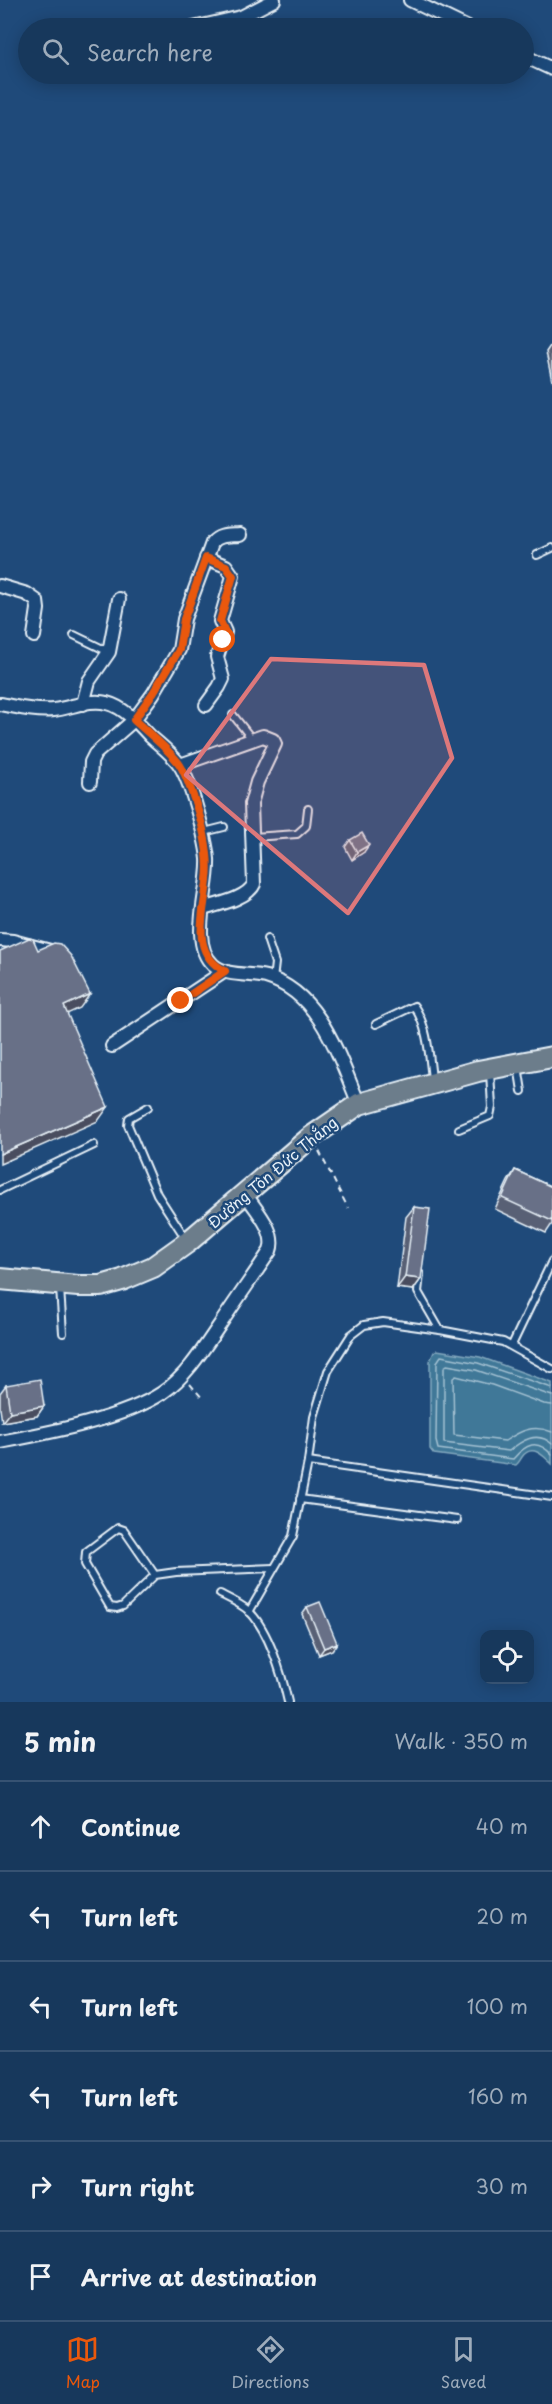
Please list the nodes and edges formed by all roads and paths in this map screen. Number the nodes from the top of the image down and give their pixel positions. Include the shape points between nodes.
1 (274, 0) edge
2 (410, 0) edge
3 (237, 18) edge
4 (447, 18) edge
5 (534, 61) edge
6 (552, 69) edge
7 (240, 535) dead end
8 (552, 548) edge
9 (537, 555) dead end
10 (206, 558) junction
11 (0, 586) edge
12 (119, 598) dead end
13 (74, 635) dead end
14 (34, 636) dead end
15 (109, 652) junction
16 (0, 704) edge
17 (83, 704) junction
18 (206, 705) dead end
19 (233, 715) dead end
20 (134, 720) junction
21 (252, 739) junction
22 (180, 765) junction
23 (90, 782) dead end
24 (308, 809) dead end
25 (224, 827) dead end
26 (204, 832) junction
27 (252, 837) junction
28 (203, 909) junction
29 (267, 939) dead end
30 (0, 940) edge
31 (65, 961) edge
32 (225, 971) junction
33 (273, 981) junction
34 (376, 1024) dead end
35 (112, 1046) dead end
36 (552, 1057) edge
37 (518, 1062) junction
38 (490, 1068) junction
39 (432, 1083) junction
40 (522, 1091) dead end
41 (359, 1104) junction
42 (148, 1107) dead end
43 (459, 1129) dead end
44 (311, 1137) junction
45 (94, 1145) dead end
46 (0, 1190) edge
47 (246, 1195) junction
48 (348, 1208) dead end
49 (189, 1242) junction
50 (552, 1261) edge
51 (420, 1271) edge
52 (0, 1279) edge
53 (60, 1284) junction
54 (440, 1330) junction
55 (63, 1333) dead end
56 (512, 1345) junction
57 (552, 1369) edge
58 (182, 1375) junction
59 (203, 1400) dead end
60 (0, 1442) edge
61 (308, 1462) junction
62 (552, 1497) edge
63 (300, 1500) junction
64 (457, 1520) dead end
65 (274, 1568) junction
66 (155, 1575) junction
67 (220, 1594) dead end
68 (249, 1612) junction
69 (288, 1702) edge

1 - 3 street
2 - 4 street
5 - 6 street
7 - 10 street via 216,538
8 - 9 lane
10 - 18 street via 226,566 233,576 220,621 225,632 217,657 222,679
10 - 20 street via 184,619 179,650
11 - 14 street via 37,600
12 - 15 street
13 - 15 lane
15 - 17 street via 89,681
16 - 17 street via 52,710
17 - 20 street via 106,702
19 - 21 lane
20 - 22 street
20 - 23 street via 95,754
21 - 22 street
21 - 27 street via 268,737 275,744 254,790
22 - 26 street
24 - 27 lane via 306,826 297,834
25 - 26 lane
26 - 28 street via 208,860
27 - 28 street via 252,888 246,894
28 - 32 street via 202,941 213,965
29 - 33 lane via 275,963
30 - 31 street via 54,950
32 - 33 street
32 - 35 street
33 - 41 street via 302,999 325,1027
34 - 39 lane via 414,1006 426,1036
36 - 37 highway, Đường Tôn Đức Thắng
37 - 38 highway, Đường Tôn Đức Thắng
37 - 40 lane
38 - 39 highway, Đường Tôn Đức Thắng
38 - 43 lane via 490,1116
39 - 41 highway, Đường Tôn Đức Thắng
41 - 44 highway, Đường Tôn Đức Thắng
42 - 49 lane via 129,1118 128,1125 157,1194
44 - 47 highway, Đường Tôn Đức Thắng
44 - 48 path
45 - 46 lane
47 - 49 highway, Đường Tôn Đức Thắng
47 - 58 street via 273,1243
49 - 53 highway, Đường Tôn Đức Thắng via 153,1267 122,1280 101,1286
50 - 56 lane
51 - 54 lane via 418,1292
52 - 53 highway, Đường Tôn Đức Thắng
53 - 55 lane
54 - 56 lane
54 - 61 lane via 383,1322 364,1325 351,1335 328,1371 314,1417
56 - 57 lane
58 - 59 path
58 - 60 street via 162,1393 119,1413
61 - 62 lane
61 - 63 lane
63 - 64 lane
63 - 65 lane via 292,1536
65 - 66 lane
65 - 68 lane
66 - 66 lane via 123,1606 110,1608 85,1564 86,1552 118,1528 124,1530
67 - 68 lane
68 - 69 lane via 282,1674

